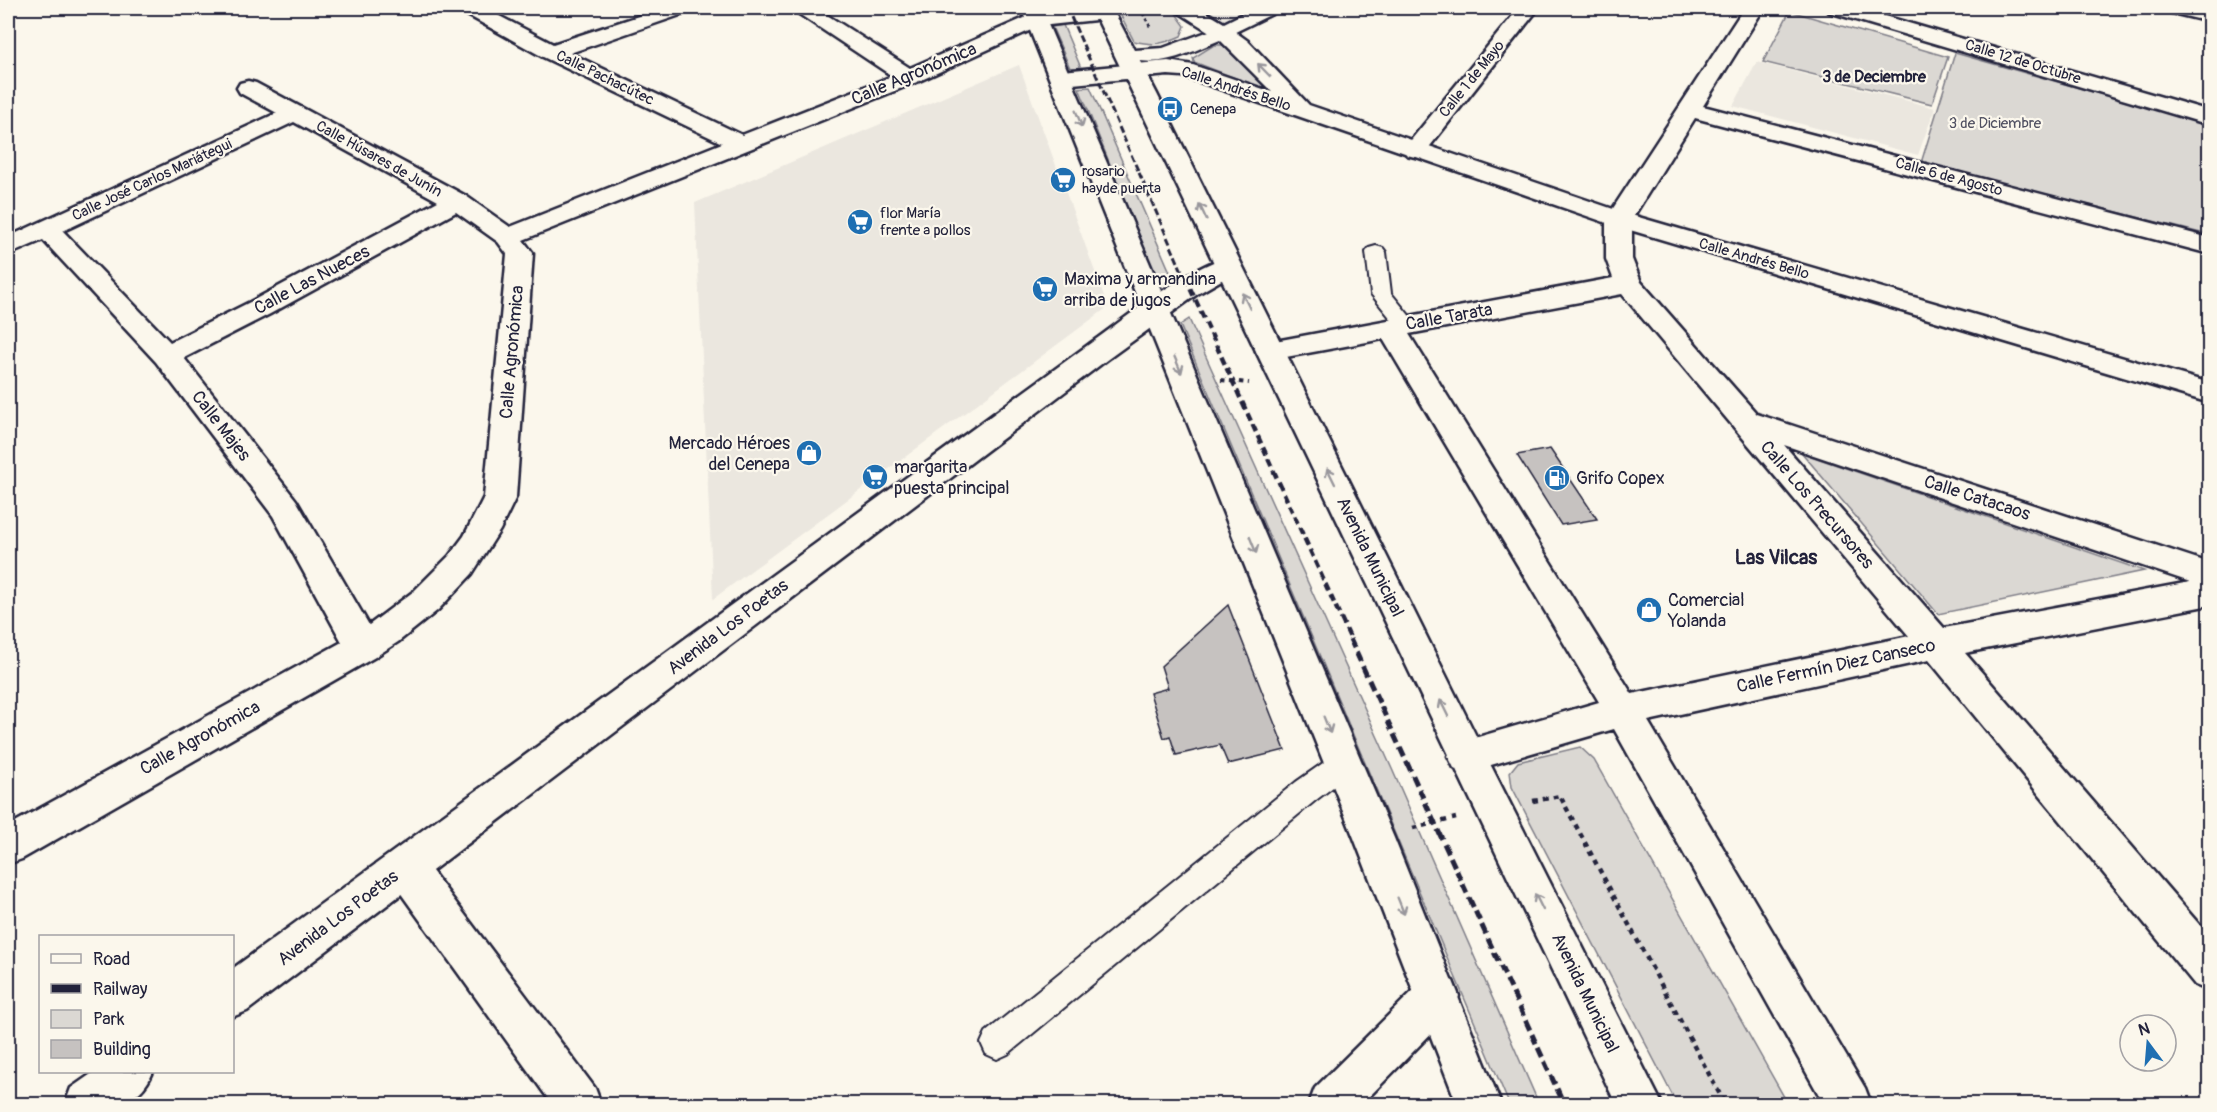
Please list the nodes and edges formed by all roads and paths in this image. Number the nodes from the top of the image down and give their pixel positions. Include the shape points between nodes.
1 (469, 8) edge
2 (682, 8) edge
3 (803, 8) edge
4 (1185, 8) edge
5 (1269, 8) edge
6 (1529, 8) edge
7 (1754, 8) edge
8 (1836, 8) edge
9 (2175, 8) edge
10 (1103, 10) edge
11 (1034, 14) edge
12 (2210, 16) edge
13 (1223, 32) junction
14 (551, 52) junction
15 (1130, 62) junction
16 (909, 77) junction
17 (1062, 78) junction
18 (249, 88) dead end
19 (1689, 109) junction
20 (1302, 110) junction
21 (295, 114) junction
22 (2210, 117) edge
23 (742, 144) junction
24 (1415, 150) junction
25 (457, 201) junction
26 (1620, 219) junction
27 (46, 229) junction
28 (507, 237) junction
29 (2210, 246) edge
30 (8, 247) edge
31 (1376, 252) dead end
32 (1228, 265) junction
33 (1628, 284) junction
34 (1156, 311) junction
35 (1399, 326) junction
36 (1270, 351) junction
37 (166, 356) junction
38 (1183, 376) junction
39 (1287, 387) junction
40 (2210, 393) edge
41 (1745, 421) junction
42 (2210, 576) edge
43 (2210, 591) edge
44 (1937, 644) junction
45 (363, 647) junction
46 (1623, 711) junction
47 (1467, 756) junction
48 (1343, 764) junction
49 (1494, 809) junction
50 (1374, 838) junction
51 (8, 846) edge
52 (405, 868) junction
53 (2210, 970) edge
54 (234, 995) edge
55 (1437, 996) junction
56 (997, 1043) dead end
57 (129, 1073) edge
58 (87, 1104) edge
59 (579, 1104) edge
60 (1330, 1104) edge
61 (1479, 1104) edge
62 (1640, 1104) edge
63 (1725, 1104) edge
64 (1849, 1104) edge

1 - 14 street, Calle Pachacútec
2 - 14 street
3 - 16 street
4 - 13 street
5 - 13 street
6 - 24 street, Calle 1 de Mayo
7 - 19 street
8 - 22 street, Calle 12 de Octubre
9 - 12 street
10 - 11 street, Calle Agronómica
10 - 15 street, Avenida Municipal
11 - 16 street, Calle Agronómica
11 - 17 street
13 - 15 street via 1166,54
20 -> 13 street, Calle Andrés Bello
14 - 23 street, Calle Pachacútec
15 - 17 street, Calle Andrés Bello
15 - 20 street, Calle Andrés Bello via 1185,70
32 -> 15 street, Avenida Municipal
16 - 23 street, Calle Agronómica
17 -> 34 street
18 - 21 street, Calle Húsares de Junín
19 - 26 street
19 - 29 street, Calle 6 de Agosto
20 - 24 street, Calle Andrés Bello
21 - 25 street, Calle Húsares de Junín
21 - 27 street, Calle José Carlos Mariátegui
23 - 28 street, Calle Agronómica
24 - 26 street, Calle Andrés Bello
25 - 28 street, Calle Húsares de Junín
25 - 37 street, Calle Las Nueces
26 - 33 street, Calle Los Precursores via 1619,260
26 - 40 street, Calle Andrés Bello
27 - 30 street, Calle José Carlos Mariátegui
27 - 37 street, Calle Majes
28 - 45 street, Calle Agronómica via 519,253 500,498 475,548 454,574 413,612
31 - 35 lane via 1381,294
32 - 34 street, Avenida Los Poetas
36 -> 32 street, Avenida Municipal
33 - 35 street, Calle Tarata
33 - 41 street, Calle Los Precursores
34 -> 38 street
34 - 52 street, Avenida Los Poetas
35 - 36 street, Calle Tarata
35 - 46 street
36 - 39 street, Avenida Municipal
37 - 45 street, Calle Majes via 285,508
38 - 39 path
38 -> 48 street
47 -> 39 street, Avenida Municipal
41 - 42 street, Calle Catacaos
41 - 44 street, Calle Los Precursores
43 - 44 street, Calle Fermín Diez Canseco
44 - 46 street, Calle Fermín Diez Canseco
44 - 53 street, Calle Los Precursores
45 - 51 street, Calle Agronómica
46 - 47 street, Calle Fermín Diez Canseco
46 - 64 street
47 - 49 street, Avenida Municipal
48 - 50 street
48 - 56 lane
49 - 50 path
62 -> 49 street, Avenida Municipal
49 - 63 path via 1560,796
50 -> 55 street
52 - 54 street, Avenida Los Poetas
52 - 59 street
55 - 60 street
55 - 61 street
57 - 58 street

